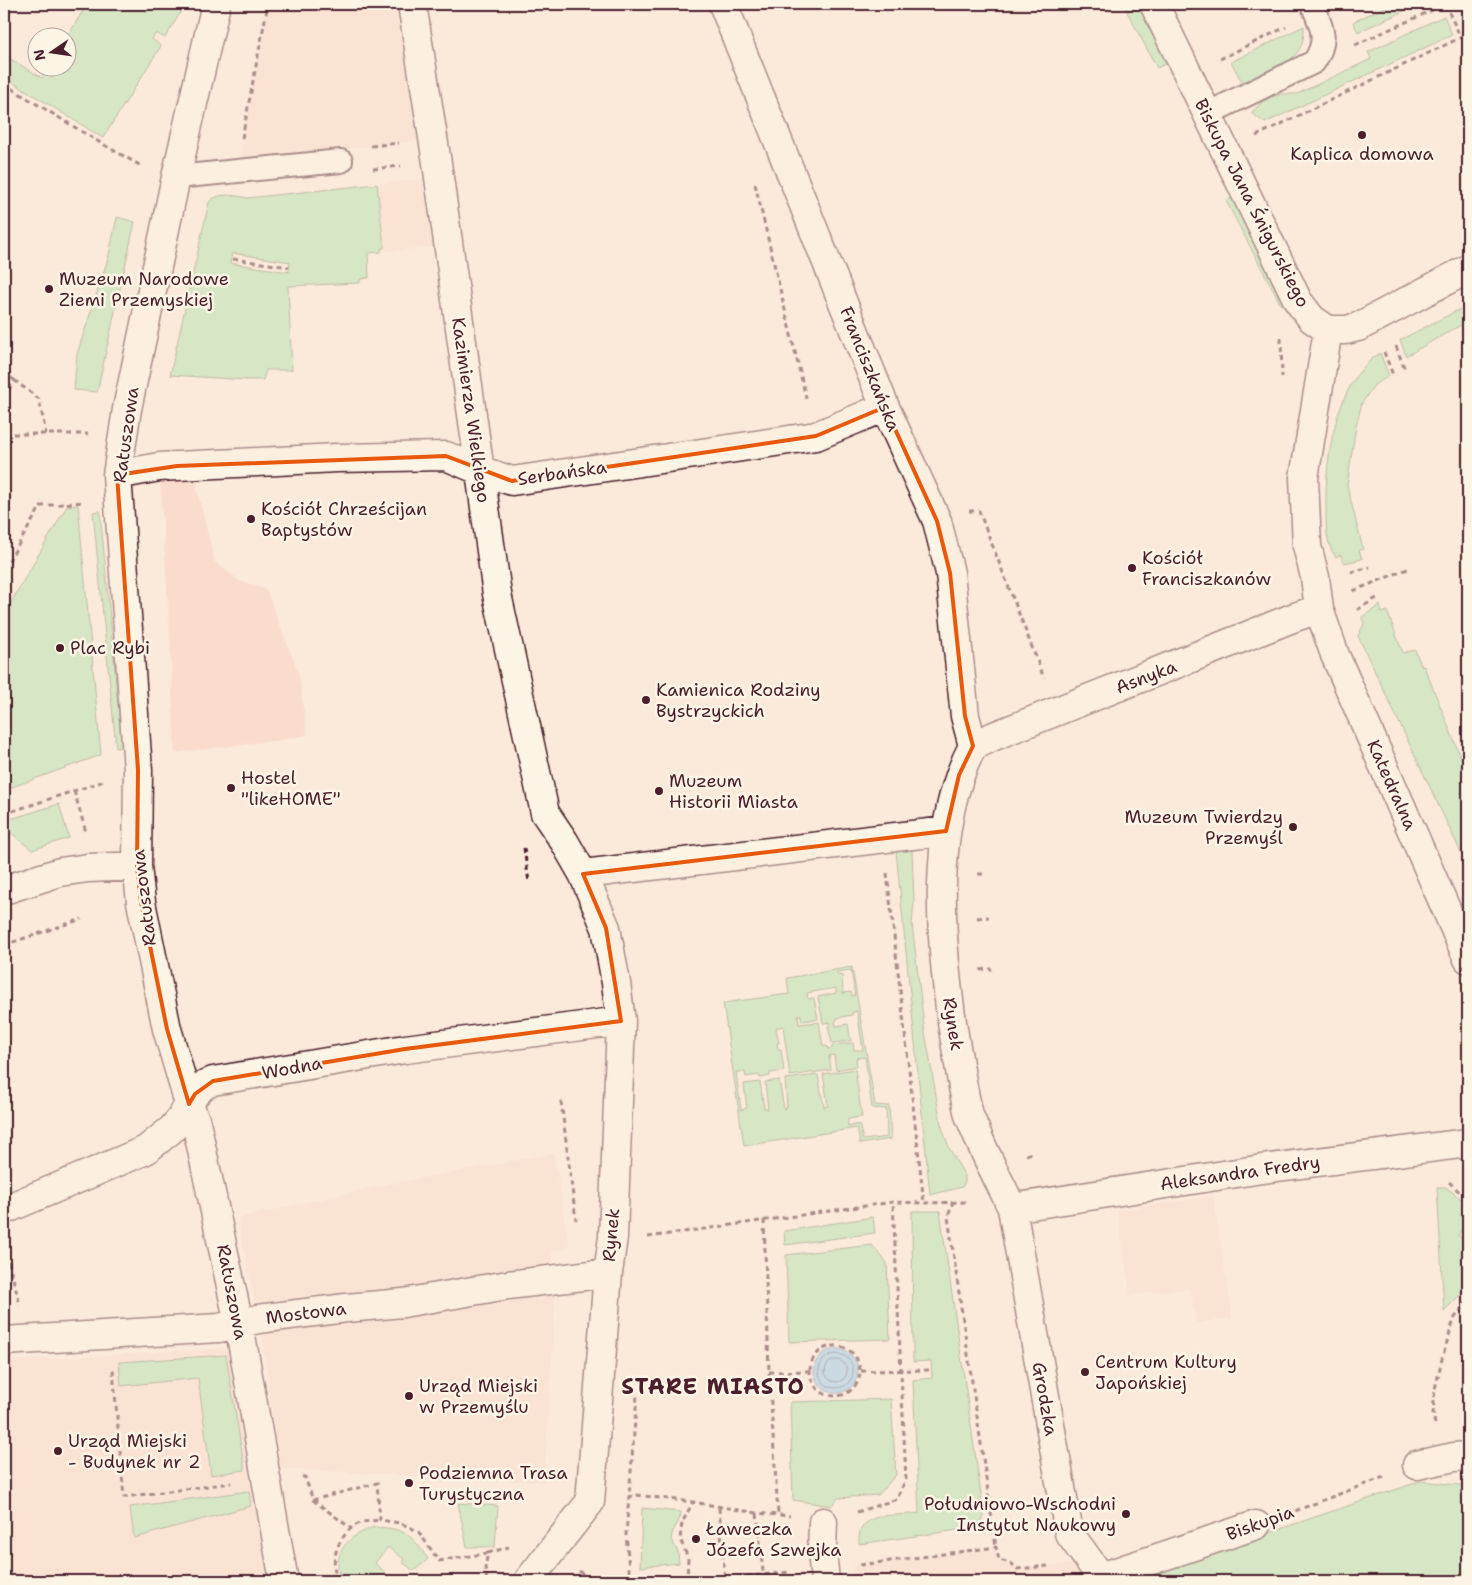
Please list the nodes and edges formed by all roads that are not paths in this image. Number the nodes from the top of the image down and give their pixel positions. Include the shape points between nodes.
1 (216, 4) edge
2 (412, 4) edge
3 (723, 4) edge
4 (1154, 4) edge
5 (1314, 8) edge
6 (1207, 114) junction
7 (341, 161) dead end
8 (176, 177) junction
9 (1468, 268) edge
10 (1328, 330) junction
11 (885, 407) junction
12 (479, 470) junction
13 (117, 475) junction
14 (1319, 609) junction
15 (973, 746) junction
16 (545, 813) joint
17 (946, 831) junction
18 (137, 866) junction
19 (582, 874) junction
20 (4, 890) edge
21 (1468, 959) edge
22 (621, 1022) junction
23 (189, 1104) junction
24 (1468, 1143) edge
25 (1012, 1208) junction
26 (4, 1210) edge
27 (608, 1273) junction
28 (239, 1324) junction
29 (4, 1341) edge
30 (1456, 1458) edge
31 (1417, 1466) road end
32 (824, 1522) road end
33 (1256, 1525) road end
34 (1102, 1579) edge
35 (284, 1581) edge
36 (528, 1581) edge
37 (825, 1581) edge

1 - 8 street, Ratuszowa
2 - 12 street, Kazimierza Wielkiego
3 - 11 street, Franciszkańska
4 - 6 street, Biskupa Jana Śnigurskiego
5 - 6 lane via 1323,34 1322,50 1314,62
6 - 10 street, Biskupa Jana Śnigurskiego via 1298,301 1312,320
7 - 8 lane
8 - 13 street, Ratuszowa via 126,409
9 - 10 street via 1358,327
10 - 14 street via 1304,478 1307,546
11 - 12 street, Serbańska via 816,436 512,481
11 - 15 street, Franciszkańska via 937,521 950,573 965,716
12 - 13 street, Serbańska via 446,456 159,467
12 - 16 street, Kazimierza Wielkiego via 497,594
13 - 18 street, Ratuszowa via 138,770
14 - 15 street, Asnyka
14 - 21 street, Katedralna
15 - 17 street, Rynek via 959,775
16 - 19 street, Rynek
17 - 19 street
17 - 25 street, Rynek via 942,896 945,969 958,1059 970,1116
18 - 20 street via 60,872
18 - 23 street, Ratuszowa via 148,944 167,1029
19 - 22 street, Rynek via 606,928
22 - 23 street, Wodna via 405,1049 218,1080 203,1086
22 - 27 street, Rynek via 613,1236
23 - 26 street, Wodna via 172,1129 146,1150
23 - 28 street, Ratuszowa via 196,1122
24 - 25 street, Aleksandra Fredry via 1262,1169
25 - 34 street, Grodzka via 1069,1533
27 - 28 street, Mostowa
27 - 36 street, Rynek via 590,1502
28 - 29 street, Mostowa via 219,1328
28 - 35 street, Ratuszowa
30 - 31 street
32 - 37 street
33 - 34 street, Biskupia

